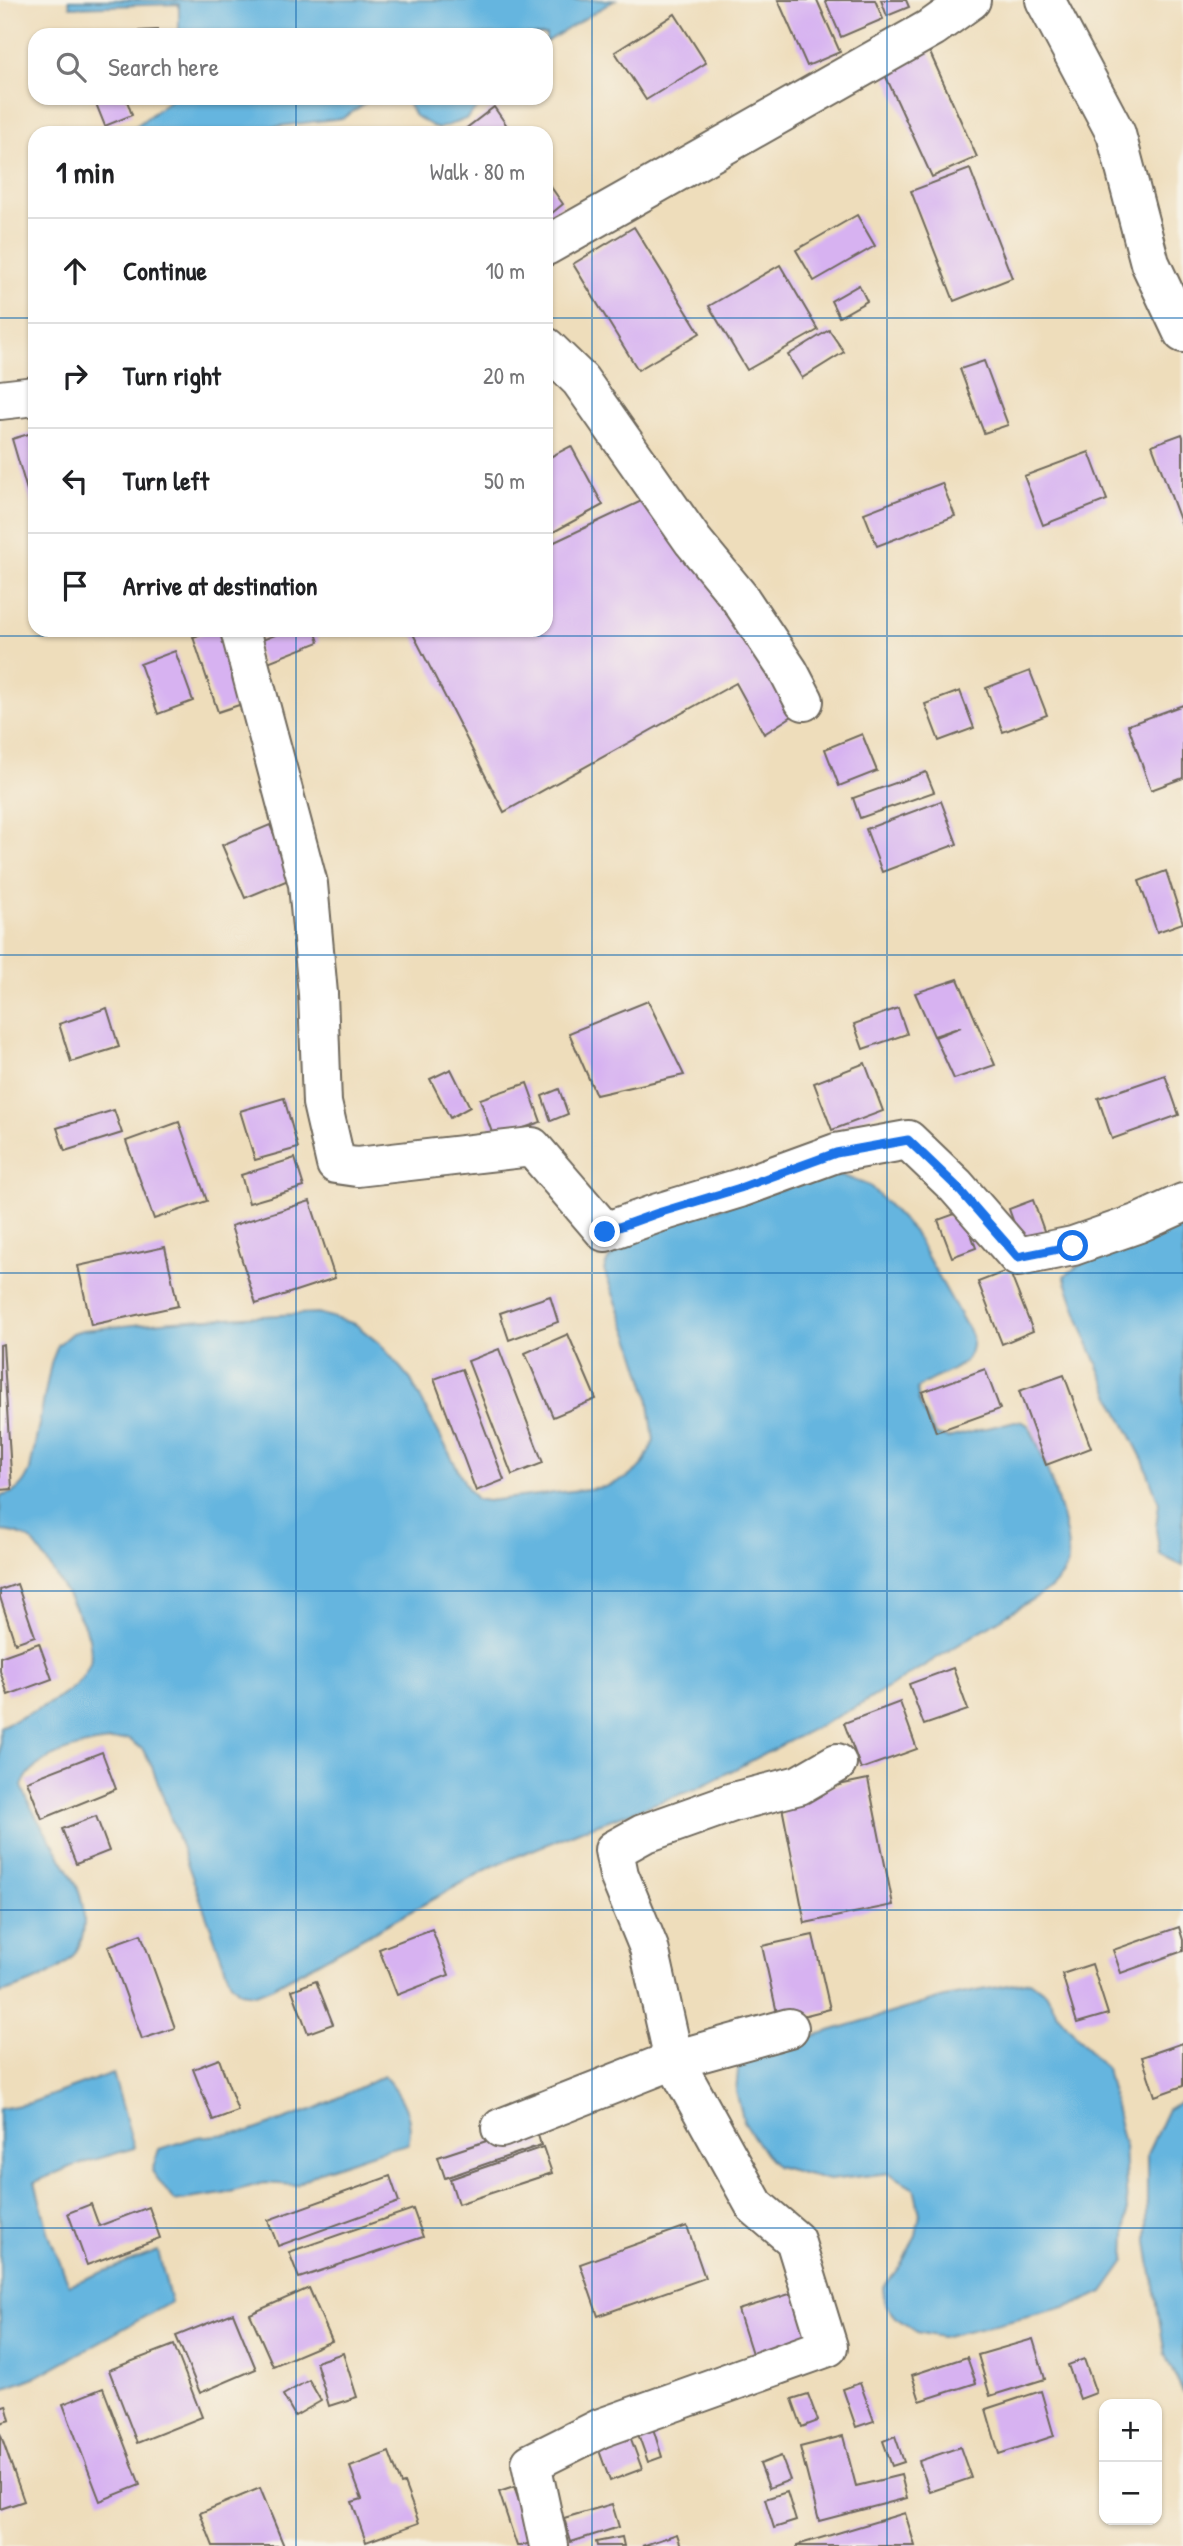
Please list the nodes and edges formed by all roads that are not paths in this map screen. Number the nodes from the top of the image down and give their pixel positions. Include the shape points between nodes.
1 (971, 0) edge
2 (1045, 0) edge
3 (553, 242) edge
4 (1183, 333) edge
5 (553, 354) edge
6 (28, 397) edge
7 (0, 400) edge
8 (242, 637) edge
9 (804, 702) dead end
10 (1183, 1203) edge
11 (837, 1763) dead end
12 (789, 2028) dead end
13 (674, 2060) junction
14 (501, 2128) dead end
15 (549, 2546) edge

1 - 3 street via 933,27
2 - 4 street via 1116,134 1150,263
5 - 9 street via 580,380 693,541 739,597
6 - 7 street
8 - 10 street via 308,884 323,1103 336,1164 357,1167 532,1147 605,1232 836,1153 908,1140 1018,1257 1073,1246
11 - 13 street via 799,1785 720,1806 643,1834 614,1850 619,1875 649,1948
12 - 13 street
13 - 14 street
13 - 15 street via 755,2206 795,2240 828,2347 601,2427 531,2463

